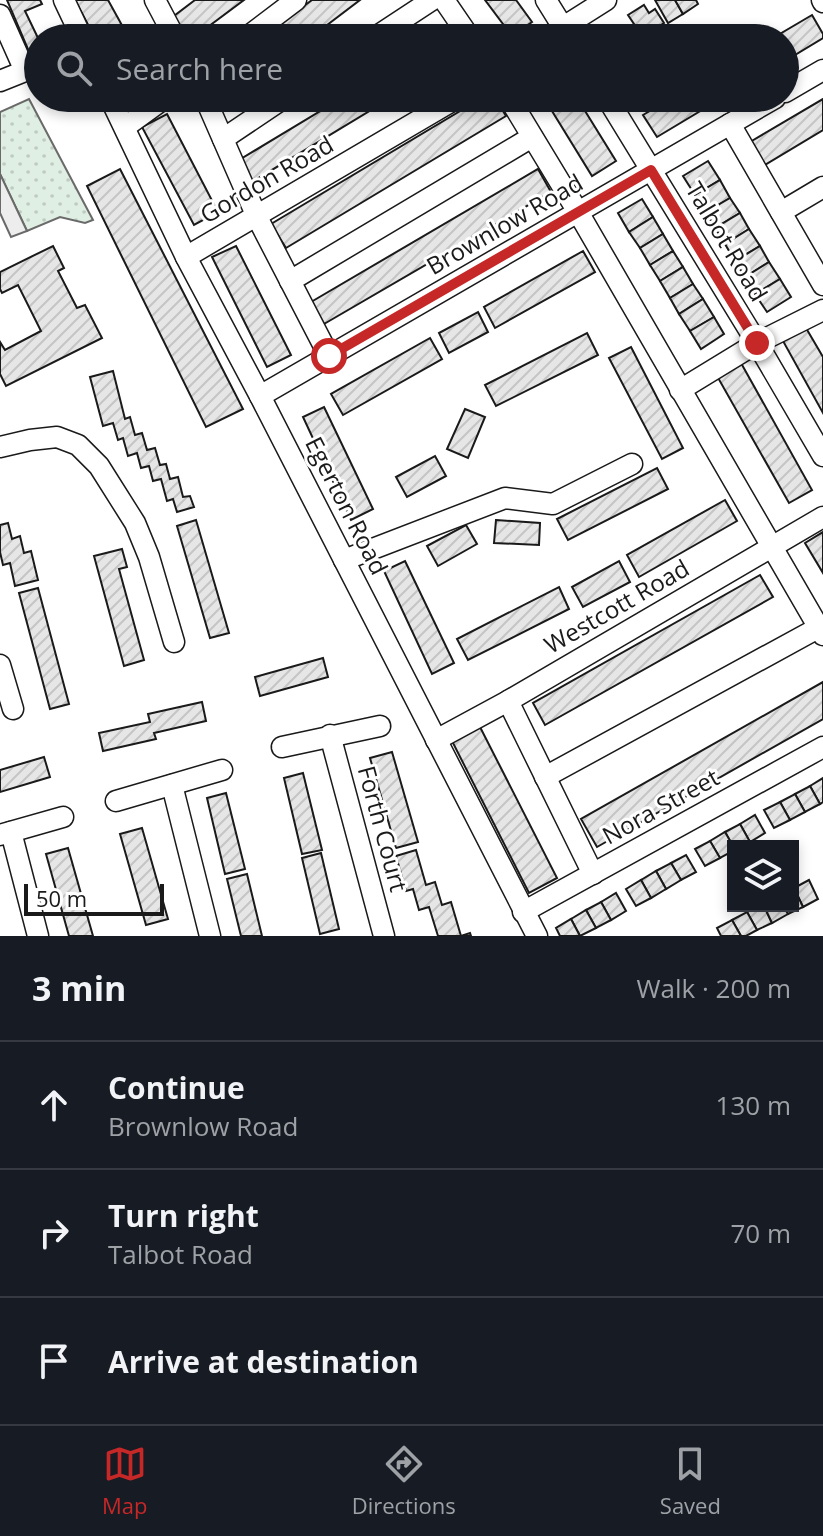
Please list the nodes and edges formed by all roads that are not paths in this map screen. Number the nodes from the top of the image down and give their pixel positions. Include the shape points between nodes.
1 (64, 0) edge
2 (155, 0) edge
3 (296, 0) edge
4 (432, 0) edge
5 (444, 0) edge
6 (546, 0) edge
7 (606, 0) edge
8 (0, 15) edge
9 (75, 24) edge
10 (168, 24) edge
11 (264, 24) edge
12 (395, 24) edge
13 (460, 24) edge
14 (555, 24) edge
15 (573, 24) edge
16 (24, 69) edge
17 (823, 70) edge
18 (24, 71) edge
19 (0, 81) edge
20 (799, 84) edge
21 (117, 112) edge
22 (146, 112) edge
23 (211, 112) edge
24 (263, 112) edge
25 (433, 112) edge
26 (517, 112) edge
27 (616, 112) edge
28 (751, 112) edge
29 (730, 124) junction
30 (125, 127) junction
31 (532, 137) junction
32 (223, 139) junction
33 (651, 170) junction
34 (823, 187) edge
35 (578, 212) junction
36 (781, 212) junction
37 (257, 217) junction
38 (186, 257) junction
39 (290, 281) junction
40 (823, 285) edge
41 (823, 310) edge
42 (757, 343) junction
43 (329, 356) junction
44 (680, 390) junction
45 (260, 396) junction
46 (0, 447) edge
47 (823, 456) edge
48 (632, 464) dead end
49 (823, 517) edge
50 (771, 547) junction
51 (344, 560) junction
52 (821, 632) edge
53 (174, 642) dead end
54 (0, 665) edge
55 (508, 701) junction
56 (13, 709) dead end
57 (380, 726) dead end
58 (330, 735) junction
59 (436, 740) junction
60 (282, 747) dead end
61 (823, 747) edge
62 (222, 770) dead end
63 (545, 777) junction
64 (172, 785) junction
65 (116, 801) dead end
66 (63, 817) dead end
67 (5, 834) edge
68 (593, 874) junction
69 (523, 912) junction
70 (38, 936) edge
71 (210, 936) edge
72 (384, 936) edge
73 (537, 936) edge

1 - 9 street
2 - 10 street
3 - 11 street
4 - 12 street
5 - 13 street
6 - 14 street
7 - 15 street
8 - 16 street
17 - 20 street
18 - 19 street
21 - 30 street, Egerton Road
22 - 30 street
23 - 32 street
24 - 32 street
25 - 37 street, Gordon Road
26 - 31 street
27 - 33 street, Talbot Road
28 - 29 street, Brownlow Road
29 - 33 street, Brownlow Road
29 - 36 street
30 - 38 street, Egerton Road
31 - 35 street
31 - 39 street
32 - 37 street
33 - 35 street, Brownlow Road
33 - 42 street, Talbot Road
34 - 36 street
35 - 43 street, Brownlow Road
35 - 44 street
36 - 40 street
37 - 38 street, Gordon Road
37 - 39 street
38 - 45 street, Egerton Road
39 - 43 street
41 - 42 street
42 - 44 street
42 - 47 street, Talbot Road
43 - 45 street, Brownlow Road
44 - 50 street
45 - 51 street, Egerton Road
46 - 53 street via 57,437 78,445 99,466 140,534
48 - 51 street via 553,504 505,498
49 - 50 street, Westcott Road
50 - 52 street
50 - 55 street, Westcott Road
51 - 59 street, Egerton Road
52 - 63 street
54 - 56 street
55 - 59 street, Westcott Road
55 - 63 street
57 - 58 street
58 - 60 street
58 - 72 street, Forth Court
59 - 69 street, Egerton Road
61 - 68 street, Nora Street
62 - 64 street
63 - 68 street
64 - 65 street
64 - 71 street
66 - 67 street
67 - 70 street
68 - 69 street, Nora Street
69 - 73 street, Egerton Road

